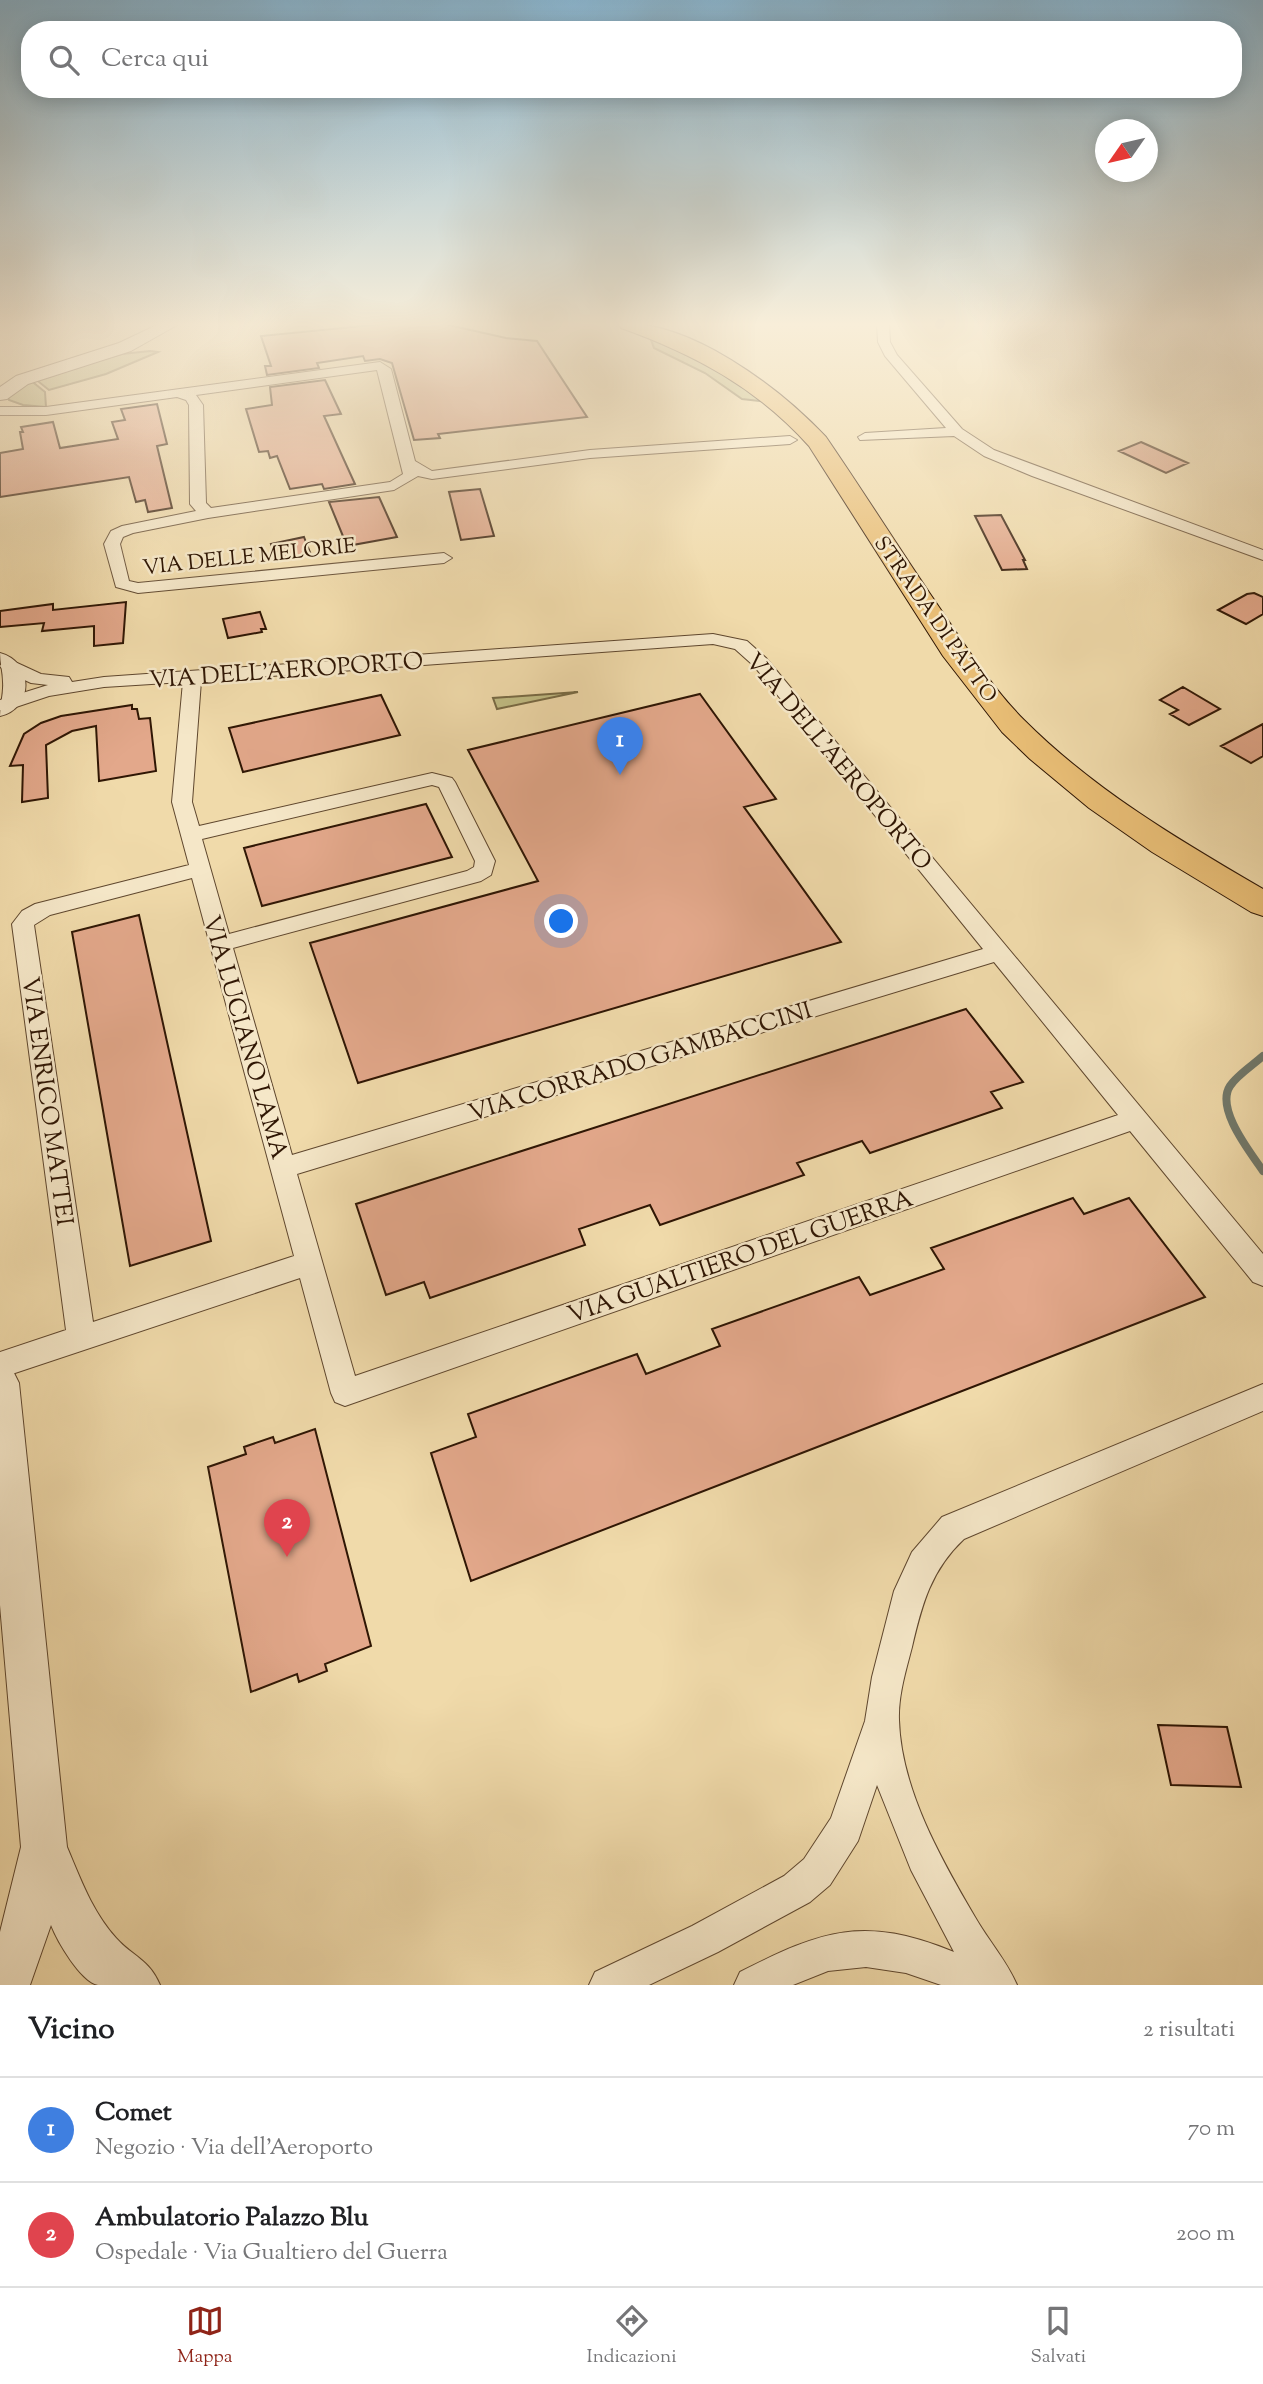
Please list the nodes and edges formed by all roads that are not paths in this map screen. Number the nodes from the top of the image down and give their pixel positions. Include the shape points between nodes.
1 (195, 417) edge
2 (396, 417) edge
3 (795, 417) edge
4 (820, 417) edge
5 (944, 417) edge
6 (957, 432) junction
7 (866, 437) dead end
8 (790, 440) dead end
9 (408, 464) junction
10 (208, 513) junction
11 (1263, 555) edge
12 (444, 558) dead end
13 (5, 663) edge
14 (192, 677) junction
15 (104, 682) junction
16 (2, 707) edge
17 (190, 835) junction
18 (199, 869) junction
19 (1263, 876) edge
20 (1263, 904) edge
21 (219, 943) junction
22 (997, 953) junction
23 (1135, 1119) junction
24 (284, 1168) junction
25 (309, 1263) junction
26 (1263, 1274) edge
27 (81, 1337) junction
28 (0, 1365) edge
29 (1263, 1381) edge
30 (0, 1382) edge
31 (345, 1392) joint
32 (1250, 1402) edge
33 (881, 1720) junction
34 (44, 1847) junction
35 (5, 1985) edge
36 (135, 1985) edge
37 (608, 1985) edge
38 (753, 1985) edge
39 (978, 1985) edge
40 (998, 1985) edge

1 - 10 street via 198,504
2 - 9 street
3 - 20 main road, STRADA DI PATTO via 818,442 964,665 1013,725 1107,807
4 - 19 main road, STRADA DI PATTO via 848,448 993,665 1034,712 1127,792
5 - 6 street
6 - 7 street
6 - 11 street via 989,453 1037,473
8 - 9 street via 590,454 445,475 422,473
9 - 10 street via 409,479 394,486
10 - 12 street, VIA DELLE MELORIE via 117,534 112,544 122,584 138,588
13 - 15 street, VIA DELL'AEROPORTO via 47,681
13 - 16 street via 15,674 16,688
14 - 15 street, VIA DELL'AEROPORTO
14 - 17 street, VIA LUCIANO LAMA via 182,802
14 - 22 street, VIA DELL'AEROPORTO via 713,639 735,642 760,662
15 - 16 street, VIA DELL'AEROPORTO via 46,691
17 - 18 street, VIA LUCIANO LAMA
17 - 21 street via 432,779 448,786 485,861 484,870 474,876
18 - 21 street, VIA LUCIANO LAMA
18 - 27 street, VIA ENRICO MATTEI via 43,909 23,924
21 - 24 street, VIA LUCIANO LAMA
22 - 23 street, VIA DELL'AEROPORTO
22 - 24 street, VIA CORRADO GAMBACCINI
23 - 26 street, VIA DELL'AEROPORTO
23 - 31 street, VIA GUALTIERO DEL GUERRA
24 - 25 street, VIA LUCIANO LAMA
25 - 27 street
25 - 31 street, VIA LUCIANO LAMA
27 - 28 street
29 - 32 street
30 - 34 street
32 - 33 street via 953,1528 928,1554 907,1600
33 - 37 street via 845,1828 817,1872 797,1889 705,1939
33 - 40 street via 892,1774 923,1853 968,1945
34 - 35 street via 26,1927
34 - 36 street via 74,1923 100,1957
38 - 39 street via 826,1952 863,1948 923,1959

